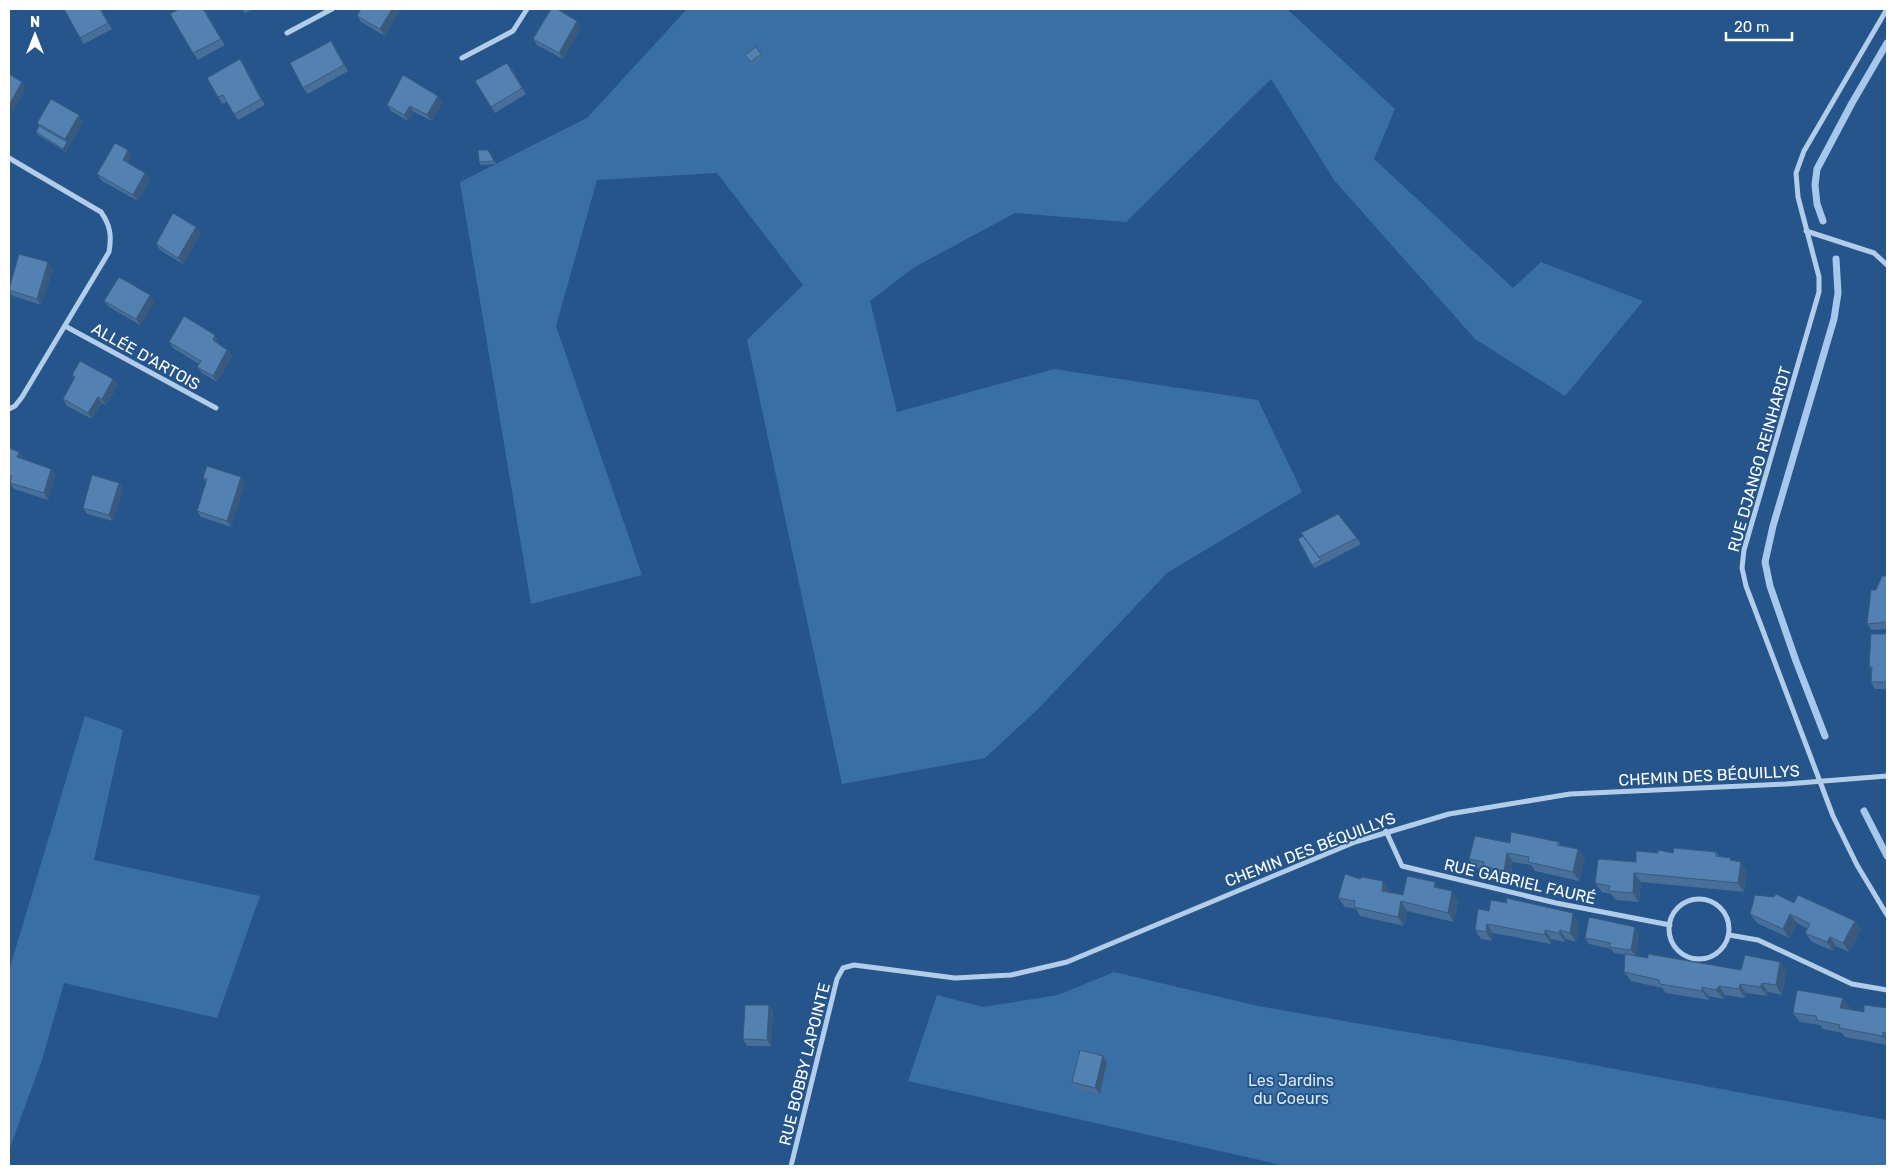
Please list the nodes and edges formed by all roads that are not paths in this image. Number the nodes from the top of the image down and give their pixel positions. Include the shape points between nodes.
1 (332, 9) edge
2 (527, 9) edge
3 (1887, 9) edge
4 (287, 33) dead end
5 (462, 58) dead end
6 (9, 158) edge
7 (1806, 230) junction
8 (1887, 265) edge
9 (65, 326) junction
10 (216, 408) dead end
11 (9, 409) edge
12 (1887, 776) edge
13 (1821, 781) junction
14 (1386, 831) junction
15 (1887, 915) edge
16 (1670, 925) junction
17 (1729, 935) junction
18 (844, 968) joint
19 (1887, 990) edge
20 (791, 1166) edge

1 - 4 street
2 - 5 street via 513,31
3 - 7 street, RUE DJANGO REINHARDT via 1804,151 1796,173
6 - 9 street via 100,212 109,223 112,238 108,252
7 - 8 street via 1874,253
7 - 13 street, RUE DJANGO REINHARDT via 1820,292 1744,550 1742,568 1746,586
9 - 10 street, ALLÉE D'ARTOIS
9 - 11 street via 22,397
12 - 13 street, CHEMIN DES BÉQUILLYS
13 - 14 street, CHEMIN DES BÉQUILLYS via 1570,794 1449,814
13 - 15 street, RUE DJANGO REINHARDT via 1833,816 1857,865
14 - 16 street, RUE GABRIEL FAURÉ via 1402,866 1556,903
14 - 18 street, CHEMIN DES BÉQUILLYS via 1311,859 1067,962 1011,975 955,978 854,965
16 - 17 street via 1673,945 1694,958 1709,958 1725,945
16 - 17 street via 1678,908 1686,902 1704,900 1713,903 1726,916
17 - 19 street via 1758,940 1852,984
18 - 20 street, RUE BOBBY LAPOINTE via 838,979

